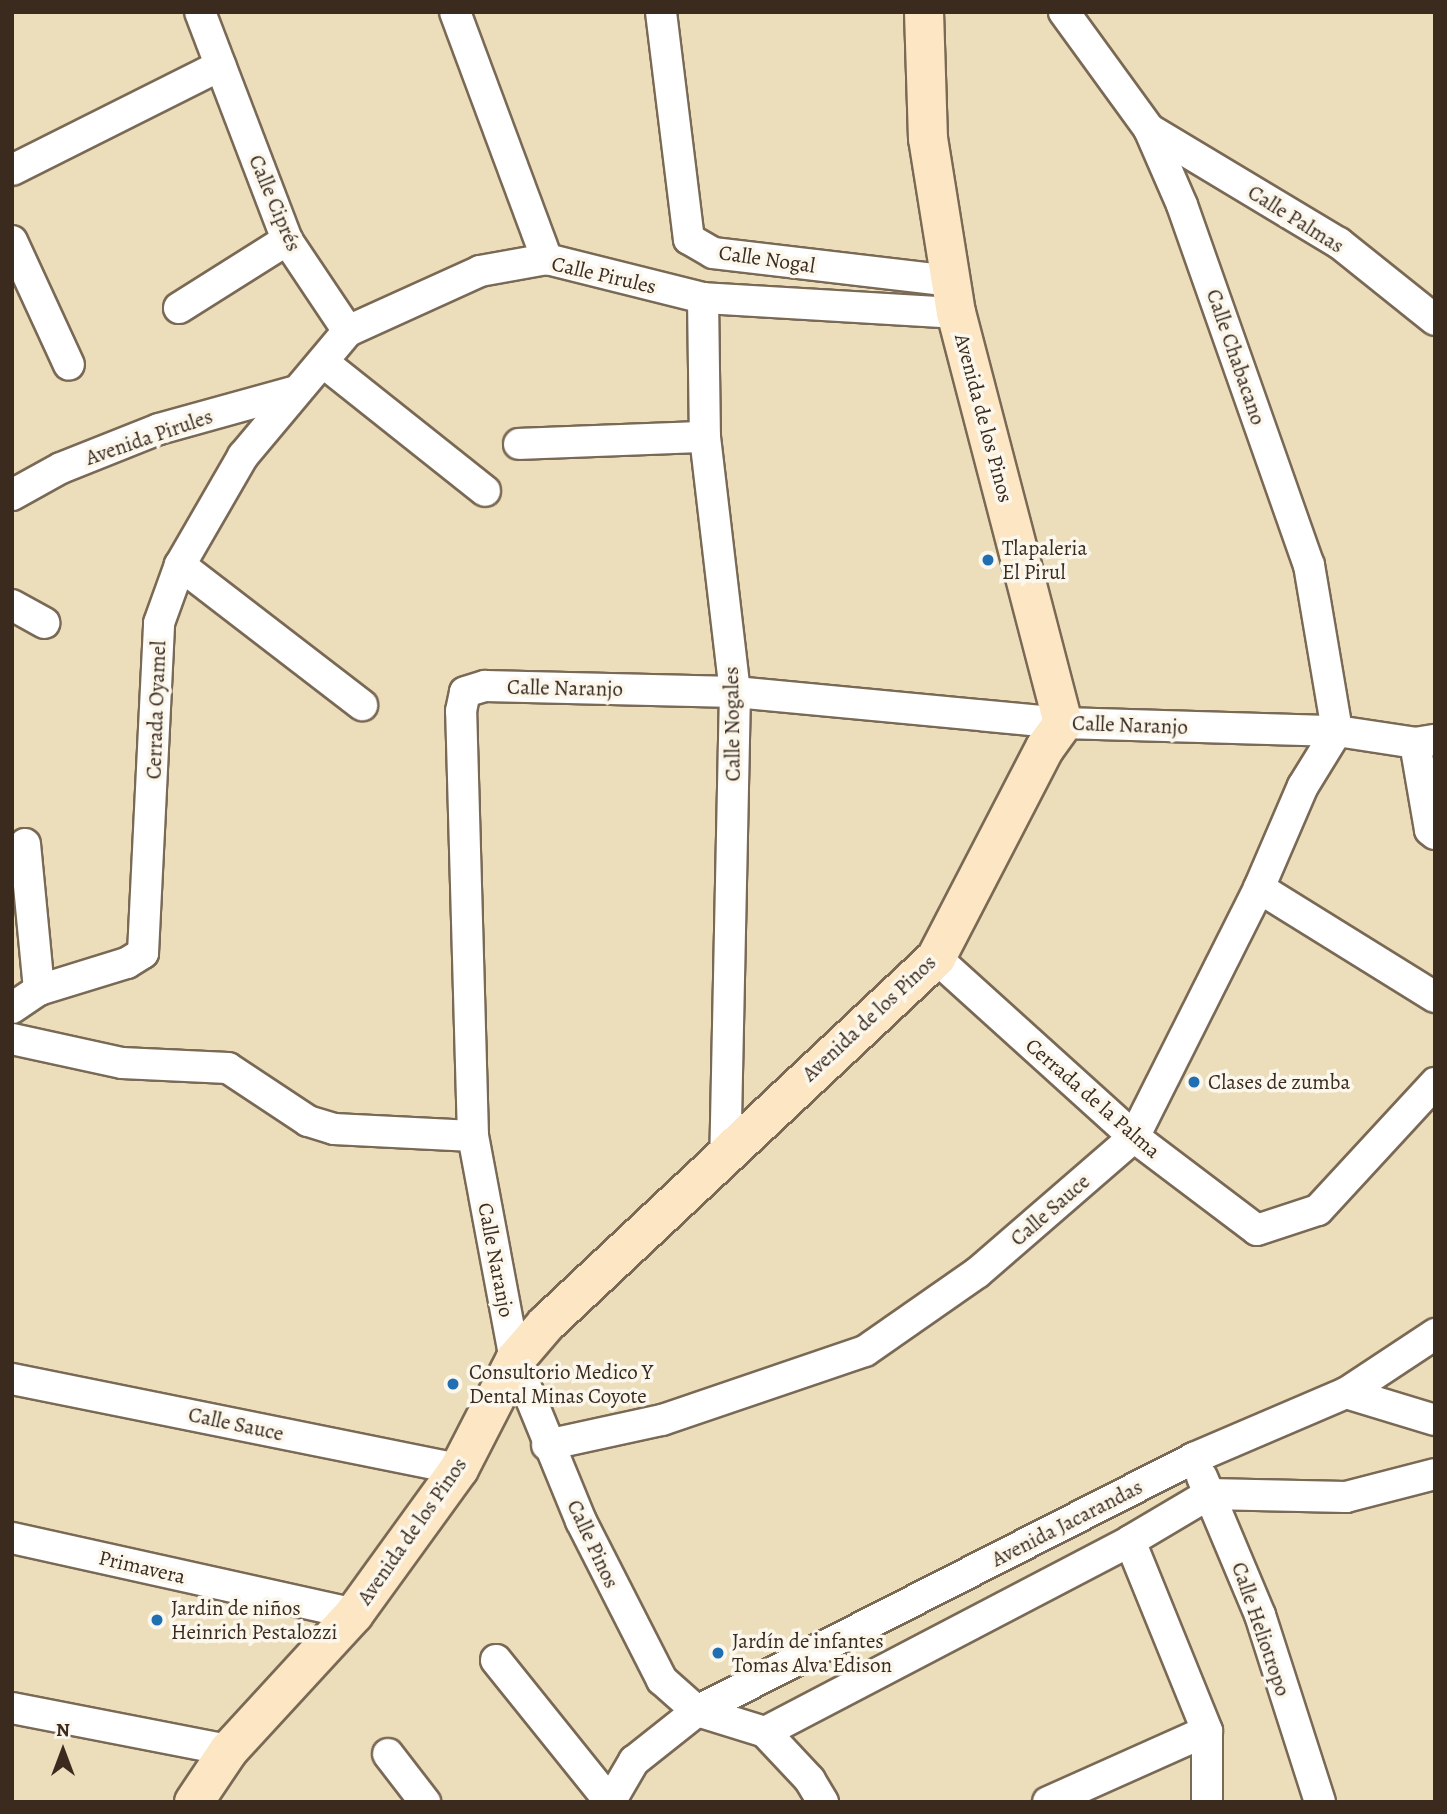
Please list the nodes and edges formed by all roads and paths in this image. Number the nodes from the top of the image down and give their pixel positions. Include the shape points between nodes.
1 (200, 12) edge
2 (455, 12) edge
3 (661, 12) edge
4 (924, 12) edge
5 (1064, 12) edge
6 (220, 66) junction
7 (1149, 129) junction
8 (12, 170) edge
9 (287, 240) junction
10 (12, 241) edge
11 (547, 260) junction
12 (953, 297) junction
13 (703, 298) junction
14 (179, 308) dead end
15 (1435, 320) edge
16 (348, 331) junction
17 (323, 362) junction
18 (69, 365) dead end
19 (292, 392) junction
20 (705, 437) junction
21 (519, 444) dead end
22 (485, 491) dead end
23 (12, 495) edge
24 (180, 565) junction
25 (12, 605) edge
26 (44, 623) dead end
27 (735, 692) junction
28 (362, 705) dead end
29 (1063, 723) junction
30 (1337, 731) junction
31 (1425, 741) edge
32 (1435, 834) edge
33 (25, 844) dead end
34 (1259, 888) junction
35 (936, 958) junction
36 (39, 990) junction
37 (1435, 997) edge
38 (12, 1008) edge
39 (12, 1039) edge
40 (1435, 1083) edge
41 (473, 1136) junction
42 (1134, 1137) junction
43 (725, 1151) junction
44 (1435, 1334) edge
45 (515, 1360) junction
46 (12, 1380) edge
47 (1346, 1393) junction
48 (1435, 1420) edge
49 (547, 1444) junction
50 (1194, 1458) junction
51 (459, 1469) junction
52 (1435, 1474) edge
53 (1209, 1494) junction
54 (12, 1538) edge
55 (1130, 1541) junction
56 (354, 1614) junction
57 (496, 1660) dead end
58 (12, 1708) edge
59 (697, 1711) junction
60 (1207, 1731) junction
61 (765, 1732) junction
62 (229, 1751) junction
63 (388, 1754) dead end
64 (194, 1802) edge
65 (425, 1802) edge
66 (610, 1802) edge
67 (824, 1802) edge
68 (1048, 1802) edge
69 (1207, 1802) edge
70 (1320, 1802) edge

1 - 6 street, Calle Ciprés
2 - 11 street
3 - 12 street, Calle Nogal via 689,239 713,253
4 - 12 street, Avenida de los Pinos via 928,139
5 - 7 street, Calle Chabacano
6 - 8 street
6 - 9 street, Calle Ciprés
7 - 15 street, Calle Palmas via 1339,243
7 - 30 street, Calle Chabacano via 1182,205 1309,565
9 - 14 street
9 - 16 street, Calle Ciprés
10 - 18 street
11 - 13 street, Calle Pirules
11 - 16 street, Calle Pirules via 480,271
12 - 13 street, Calle Pirules
12 - 29 street, Avenida de los Pinos
13 - 20 street, Calle Nogales
16 - 17 street, Calle Pirules
17 - 19 street, Calle Pirules
17 - 22 street
19 - 23 street, Avenida Pirules via 159,429 61,468
19 - 24 street, Cerrada Oyamel via 243,456
20 - 21 street
20 - 27 street, Calle Nogales
24 - 28 street
24 - 36 street, Cerrada Oyamel via 159,623 143,953 127,963
25 - 26 street
27 - 29 street, Calle Naranjo
27 - 41 street, Calle Naranjo via 485,686 464,692
27 - 43 street, Calle Nogales
29 - 30 street, Calle Naranjo
29 - 35 street, Avenida de los Pinos via 1045,748
30 - 31 street, Calle Naranjo
30 - 34 street, Calle Sauce via 1303,786
31 - 32 street via 1430,830
33 - 36 street
34 - 37 street
34 - 42 street, Calle Sauce
35 - 42 street, Cerrada de la Palma
35 - 43 street, Avenida de los Pinos
36 - 38 street, Cerrada Oyamel
39 - 41 street via 122,1063 228,1068 308,1121 334,1129
40 - 42 street, Cerrada de la Palma via 1318,1210 1257,1230
41 - 45 street, Calle Naranjo
42 - 49 street, Calle Sauce via 977,1273 865,1351 662,1420
43 - 45 street, Avenida de los Pinos via 546,1324
44 - 47 street, Avenida Jacarandas
45 - 49 street, Calle Pinos
45 - 51 street, Avenida de los Pinos
46 - 51 street, Calle Sauce
47 - 48 street
47 - 50 street, Avenida Jacarandas
49 - 59 street, Calle Pinos via 636,1636 662,1680
50 - 53 street, Calle Heliotropo
50 - 59 street, Avenida Jacarandas
51 - 56 street, Avenida de los Pinos
52 - 53 street via 1346,1497
53 - 55 street, Avenida Jacarandas
53 - 70 street, Calle Heliotropo via 1260,1615
54 - 56 street, Primavera
55 - 60 street
55 - 61 street, Avenida Jacarandas
56 - 62 street, Avenida de los Pinos
57 - 66 street
58 - 62 street
59 - 61 street
59 - 66 street, Avenida Jacarandas via 635,1760
60 - 68 street
60 - 69 street
61 - 67 street
62 - 64 street, Avenida de los Pinos
63 - 65 street

